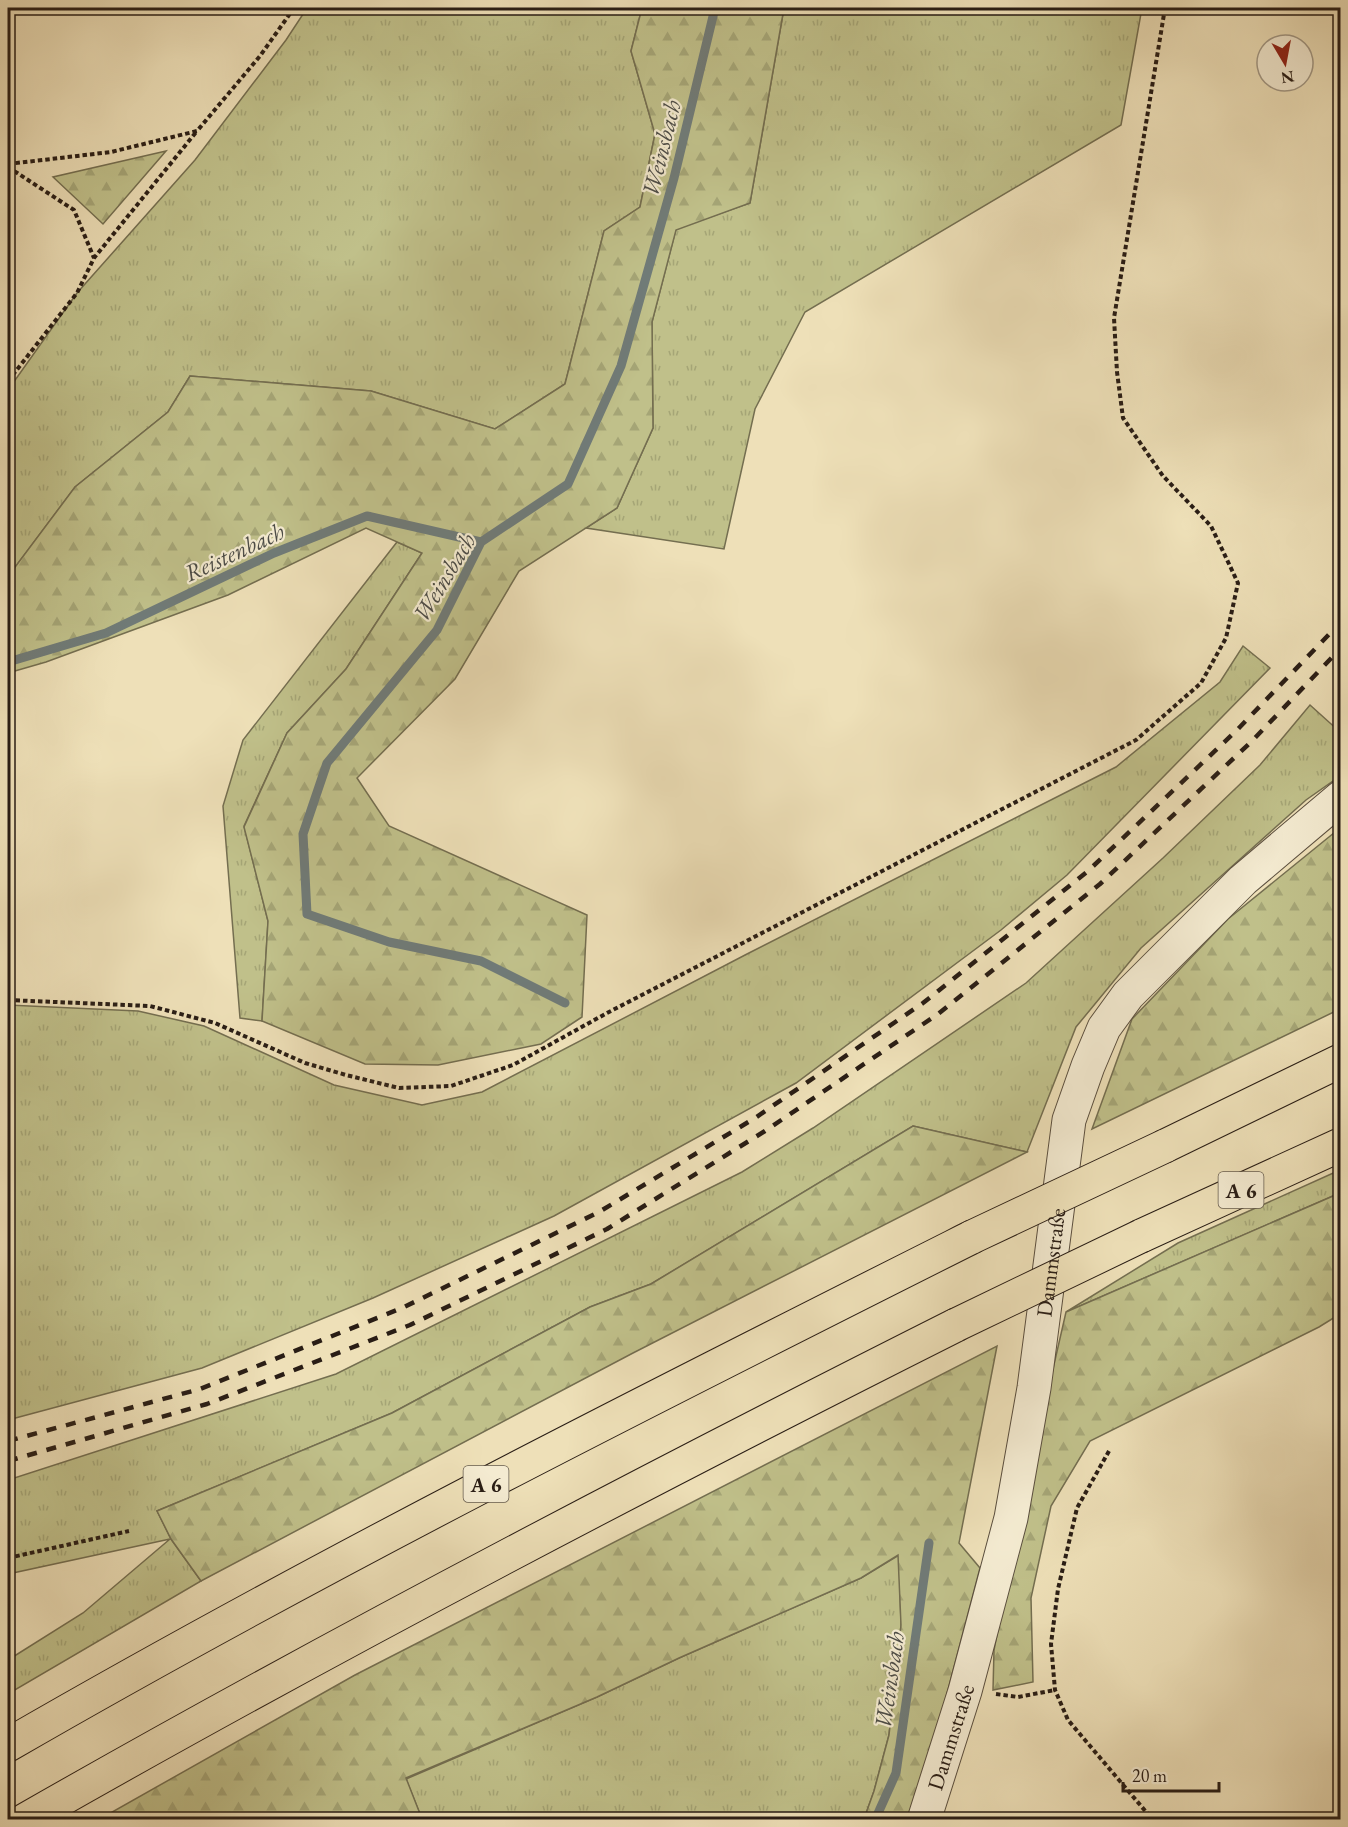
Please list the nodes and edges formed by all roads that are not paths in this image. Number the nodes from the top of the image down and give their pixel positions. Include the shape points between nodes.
1 (1341, 798) edge
2 (1341, 1061) edge
3 (1341, 1145) edge
4 (8, 1745) edge
5 (25, 1820) edge
6 (924, 1820) edge

1 - 6 street, Dammstraße via 1243,880 1128,995 1104,1028 1088,1066 1069,1120 1034,1388 1011,1518 965,1691
2 - 4 highway, A 6, bridge via 972,1236 664,1392 146,1665
3 - 5 highway, A 6, bridge via 956,1325 697,1455 185,1728

